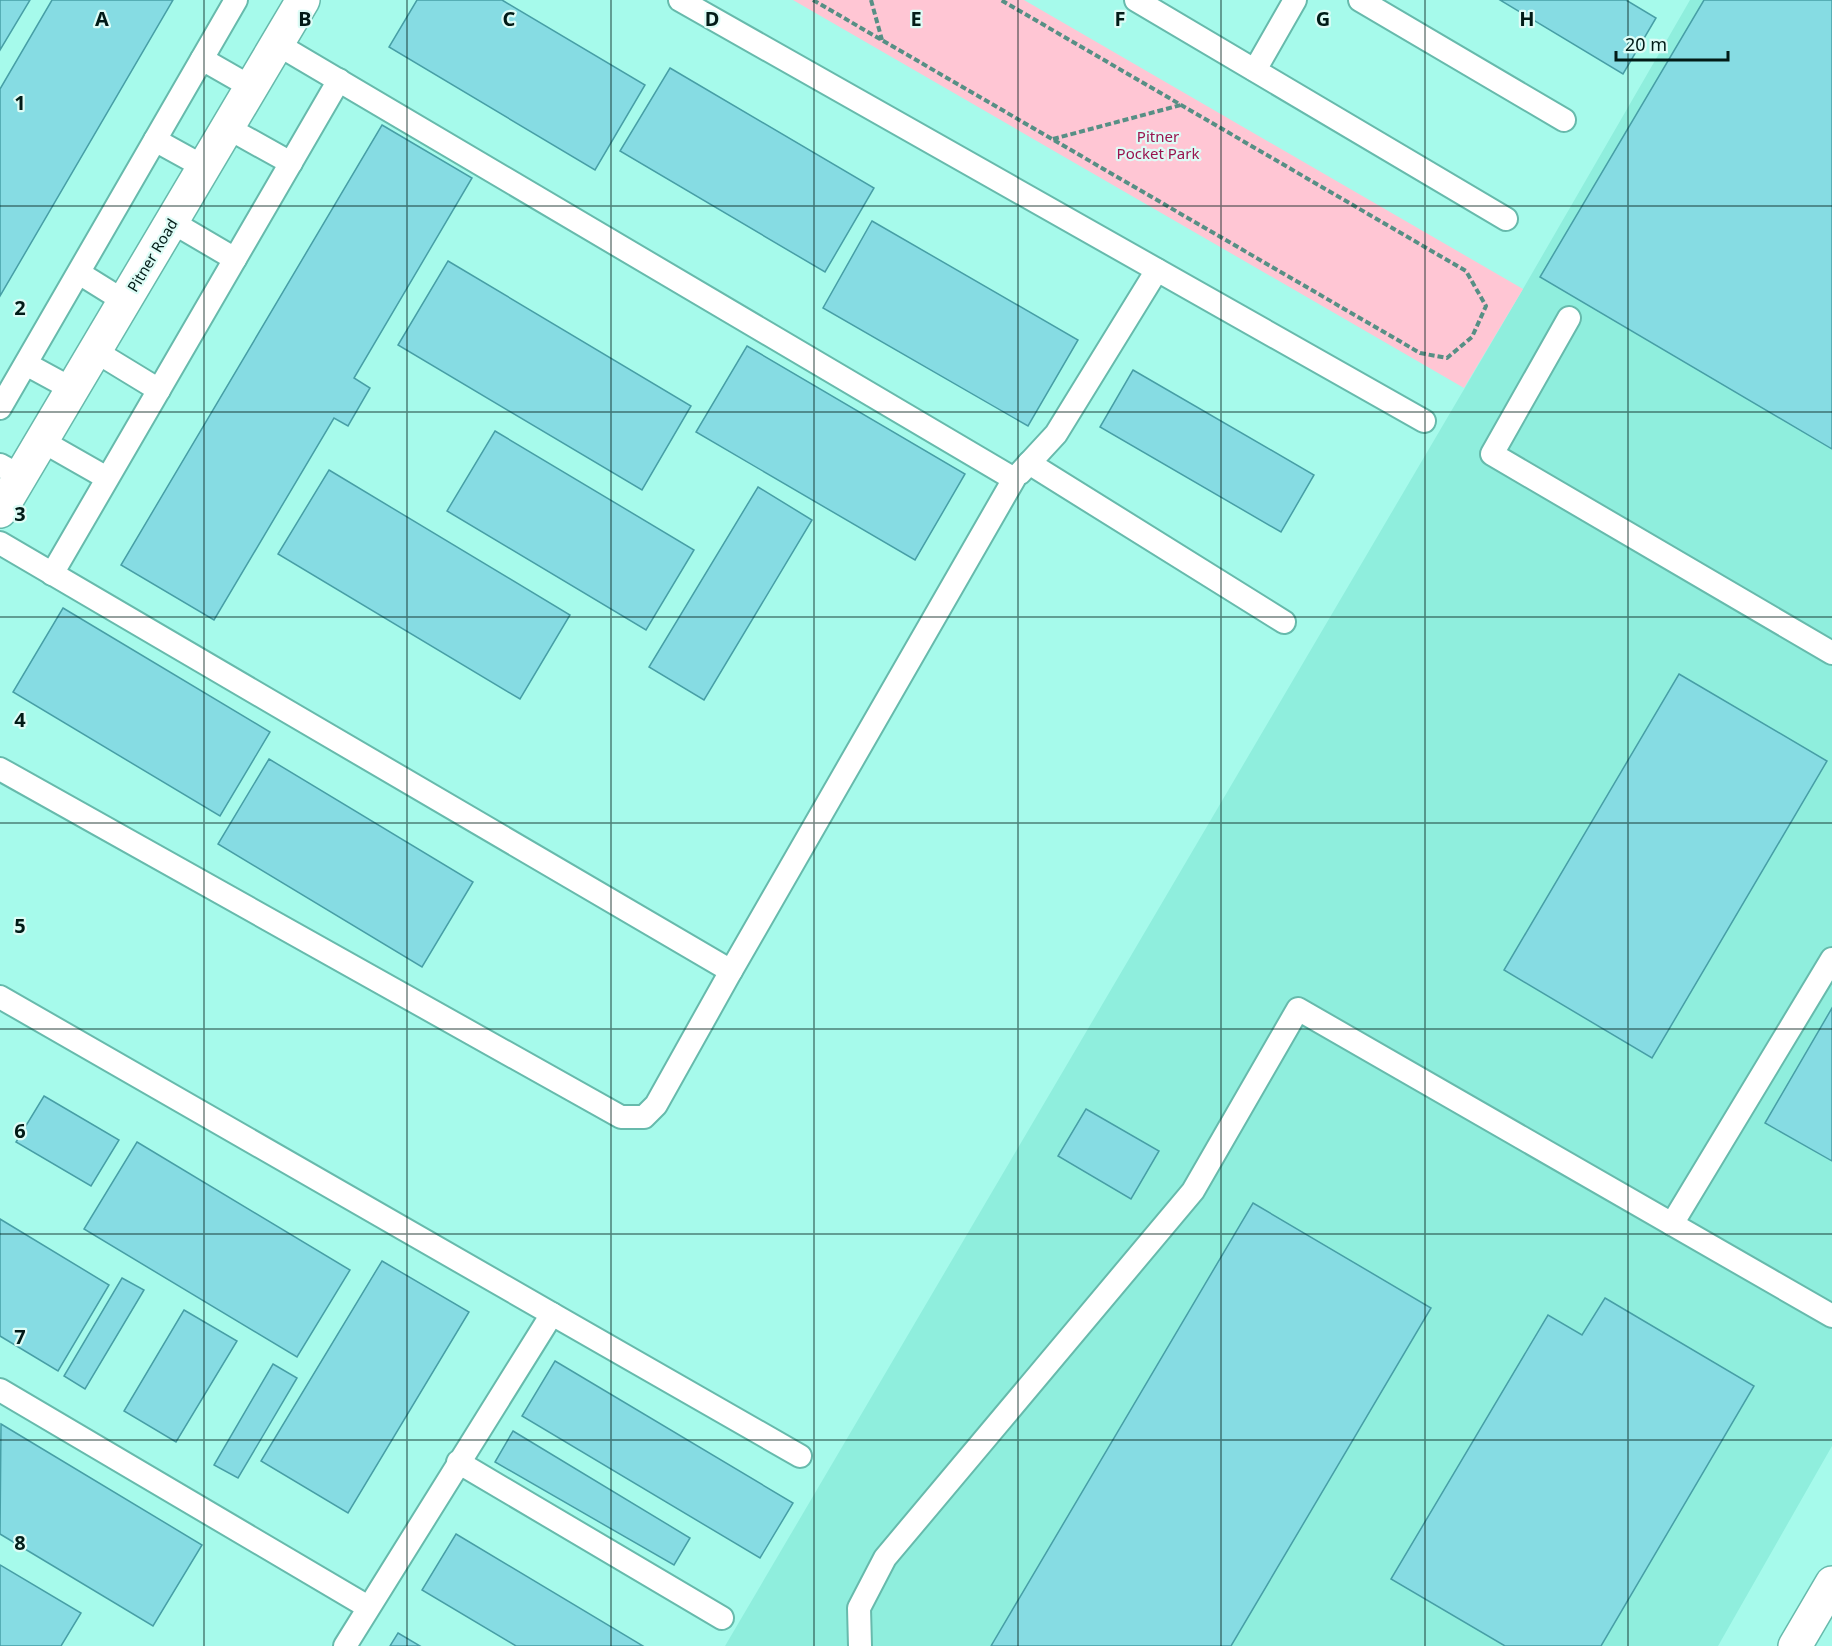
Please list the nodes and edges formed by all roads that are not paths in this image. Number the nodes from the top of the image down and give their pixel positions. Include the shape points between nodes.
1 (236, 0) edge
2 (303, 0) edge
3 (680, 0) edge
4 (1136, 0) edge
5 (1295, 0) edge
6 (1360, 0) edge
7 (277, 44) junction
8 (202, 59) junction
9 (1255, 70) junction
10 (339, 80) junction
11 (251, 87) junction
12 (1564, 120) dead end
13 (228, 128) junction
14 (155, 140) junction
15 (291, 163) junction
16 (204, 167) junction
17 (1506, 219) dead end
18 (172, 222) junction
19 (235, 259) junction
20 (1157, 270) junction
21 (79, 273) junction
22 (124, 301) junction
23 (1569, 318) dead end
24 (95, 351) junction
25 (26, 364) junction
26 (72, 389) junction
27 (159, 390) junction
28 (0, 408) edge
29 (1424, 421) dead end
30 (42, 441) junction
31 (10, 471) edge
32 (1022, 471) junction
33 (107, 478) junction
34 (0, 511) edge
35 (0, 543) edge
36 (52, 574) junction
37 (1284, 622) dead end
38 (1832, 653) edge
39 (0, 769) edge
40 (1832, 959) edge
41 (731, 971) junction
42 (0, 997) edge
43 (1672, 1224) junction
44 (552, 1314) junction
45 (1832, 1316) edge
46 (0, 1390) edge
47 (800, 1456) dead end
48 (458, 1462) junction
49 (1832, 1583) edge
50 (368, 1607) junction
51 (722, 1618) dead end
52 (345, 1646) edge
53 (860, 1646) edge
54 (1795, 1646) edge

1 - 8 lane
2 - 7 street, Pitner Road
3 - 20 lane
4 - 9 lane
5 - 9 lane
6 - 12 lane
7 - 10 lane
7 - 11 street, Pitner Road
8 - 11 lane
8 - 14 lane
9 - 17 lane
10 - 15 lane
10 - 32 lane
11 - 13 street, Pitner Road
13 - 15 lane
13 - 16 street, Pitner Road
14 - 16 lane
14 - 21 lane
15 - 19 lane
16 - 18 street, Pitner Road
18 - 19 lane
18 - 22 street, Pitner Road
19 - 27 lane
20 - 29 lane
20 - 32 lane via 1056,434
21 - 22 lane
21 - 25 lane
22 - 24 street, Pitner Road
23 - 38 lane via 1492,454
24 - 26 street, Pitner Road
24 - 27 lane
25 - 26 lane
25 - 28 lane
26 - 30 street, Pitner Road
27 - 33 lane
30 - 31 street, Pitner Road
30 - 33 lane
31 - 34 street, Pitner Road
32 - 37 lane
32 - 41 lane
33 - 36 lane
35 - 36 lane
36 - 41 lane
39 - 41 lane via 621,1117 644,1117 656,1105
40 - 43 lane
42 - 44 lane
43 - 45 lane
43 - 53 lane via 1298,1009 1193,1191 885,1558 859,1608
44 - 47 lane
44 - 48 lane
46 - 50 lane
48 - 50 lane
48 - 51 lane
49 - 54 street
50 - 52 lane

